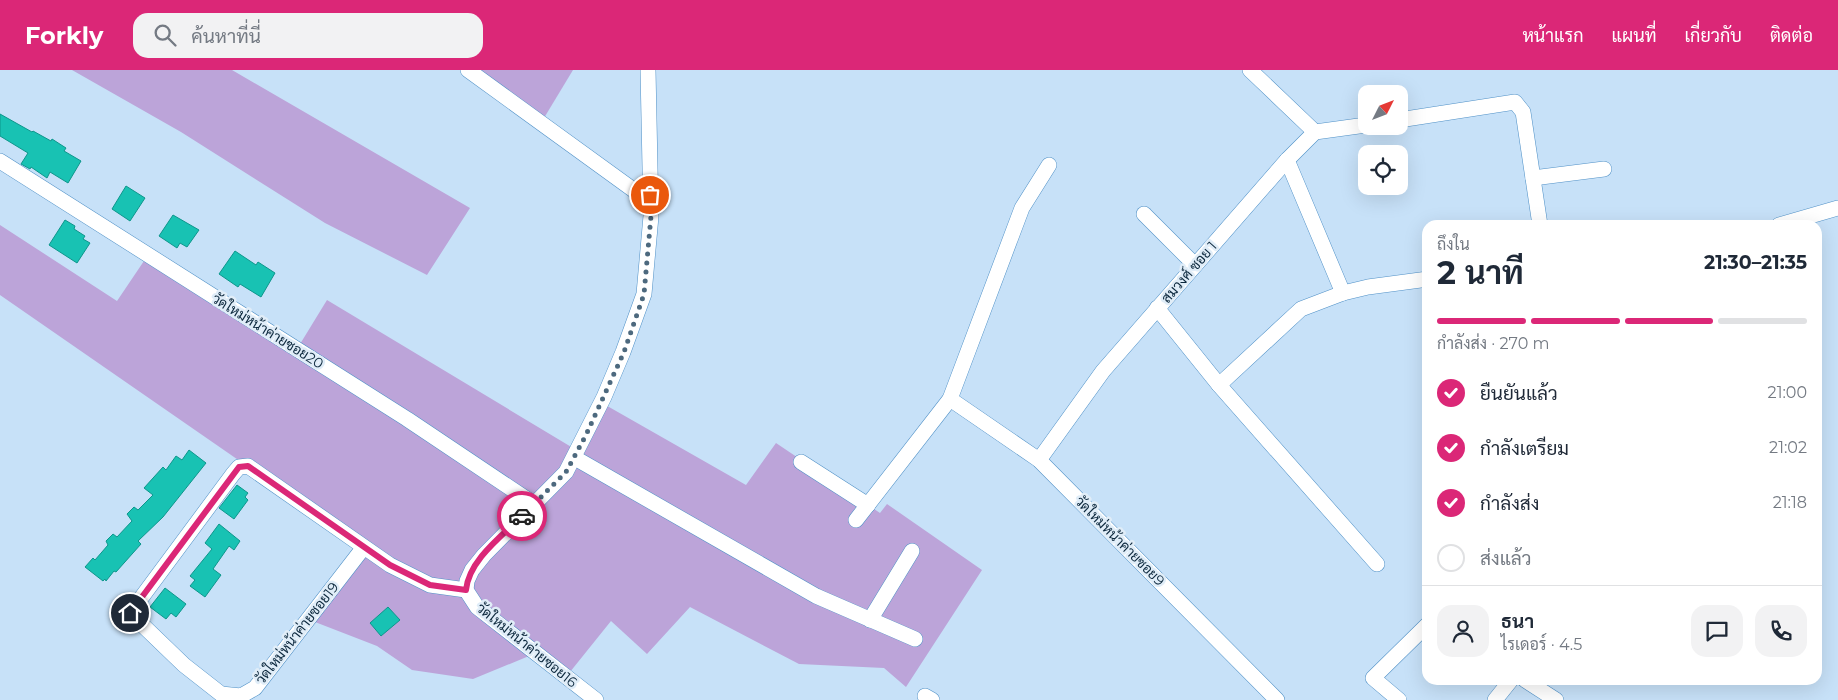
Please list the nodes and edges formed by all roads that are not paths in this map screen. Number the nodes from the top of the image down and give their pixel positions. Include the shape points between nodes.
1 (468, 70) edge
2 (648, 70) edge
3 (1250, 70) edge
4 (1408, 119) edge
5 (1358, 126) edge
6 (1315, 132) junction
7 (1287, 160) junction
8 (0, 161) edge
9 (1049, 165) dead end
10 (1604, 169) dead end
11 (1533, 178) junction
12 (650, 202) junction
13 (1838, 208) edge
14 (1144, 214) dead end
15 (1539, 220) edge
16 (1796, 220) edge
17 (1195, 265) junction
18 (1422, 280) edge
19 (1343, 294) junction
20 (1158, 308) junction
21 (1219, 385) junction
22 (950, 399) junction
23 (575, 458) junction
24 (1039, 460) junction
25 (801, 462) dead end
26 (534, 504) junction
27 (868, 505) junction
28 (856, 520) dead end
29 (364, 547) junction
30 (912, 551) dead end
31 (1377, 564) dead end
32 (466, 590) junction
33 (870, 620) junction
34 (1422, 630) edge
35 (915, 639) dead end
36 (1507, 685) edge
37 (1532, 685) edge
38 (596, 700) edge
39 (1277, 700) edge
40 (1399, 700) edge
41 (1495, 700) edge
42 (1556, 700) edge

1 - 12 street
2 - 12 street, วัดใหม่หน้าค่ายซอย16
3 - 6 street
4 - 11 street via 1515,102 1523,112
5 - 6 street
6 - 7 street, สมวงศ์ ซอย 1
7 - 17 street, สมวงศ์ ซอย 1
7 - 19 street
8 - 26 street, วัดใหม่หน้าค่ายซอย20
9 - 22 street via 1022,208
10 - 11 street
11 - 15 street
12 - 23 street, วัดใหม่หน้าค่ายซอย16 via 644,294 624,352
13 - 16 street
14 - 17 street
17 - 20 street, สมวงศ์ ซอย 1
18 - 19 street via 1385,283
19 - 21 street via 1301,309
20 - 21 street
20 - 24 street, สมวงศ์ ซอย 1 via 1103,371
21 - 31 street
22 - 24 street, วัดใหม่หน้าค่ายซอย9
22 - 27 street
23 - 26 street, วัดใหม่หน้าค่ายซอย16 via 566,472
23 - 33 street via 816,596
24 - 39 street, วัดใหม่หน้าค่ายซอย9
25 - 27 street
26 - 32 street, วัดใหม่หน้าค่ายซอย16 via 472,570
27 - 28 street
29 - 29 street, วัดใหม่หน้าค่ายซอย19 via 248,466 239,467 130,613 184,665 221,694 241,696 255,688
29 - 32 street, วัดใหม่หน้าค่ายซอย19 via 390,565 430,585
30 - 33 street
32 - 38 street, วัดใหม่หน้าค่ายซอย16 via 477,607
33 - 35 street
34 - 40 street via 1373,678
36 - 41 street
37 - 42 street

